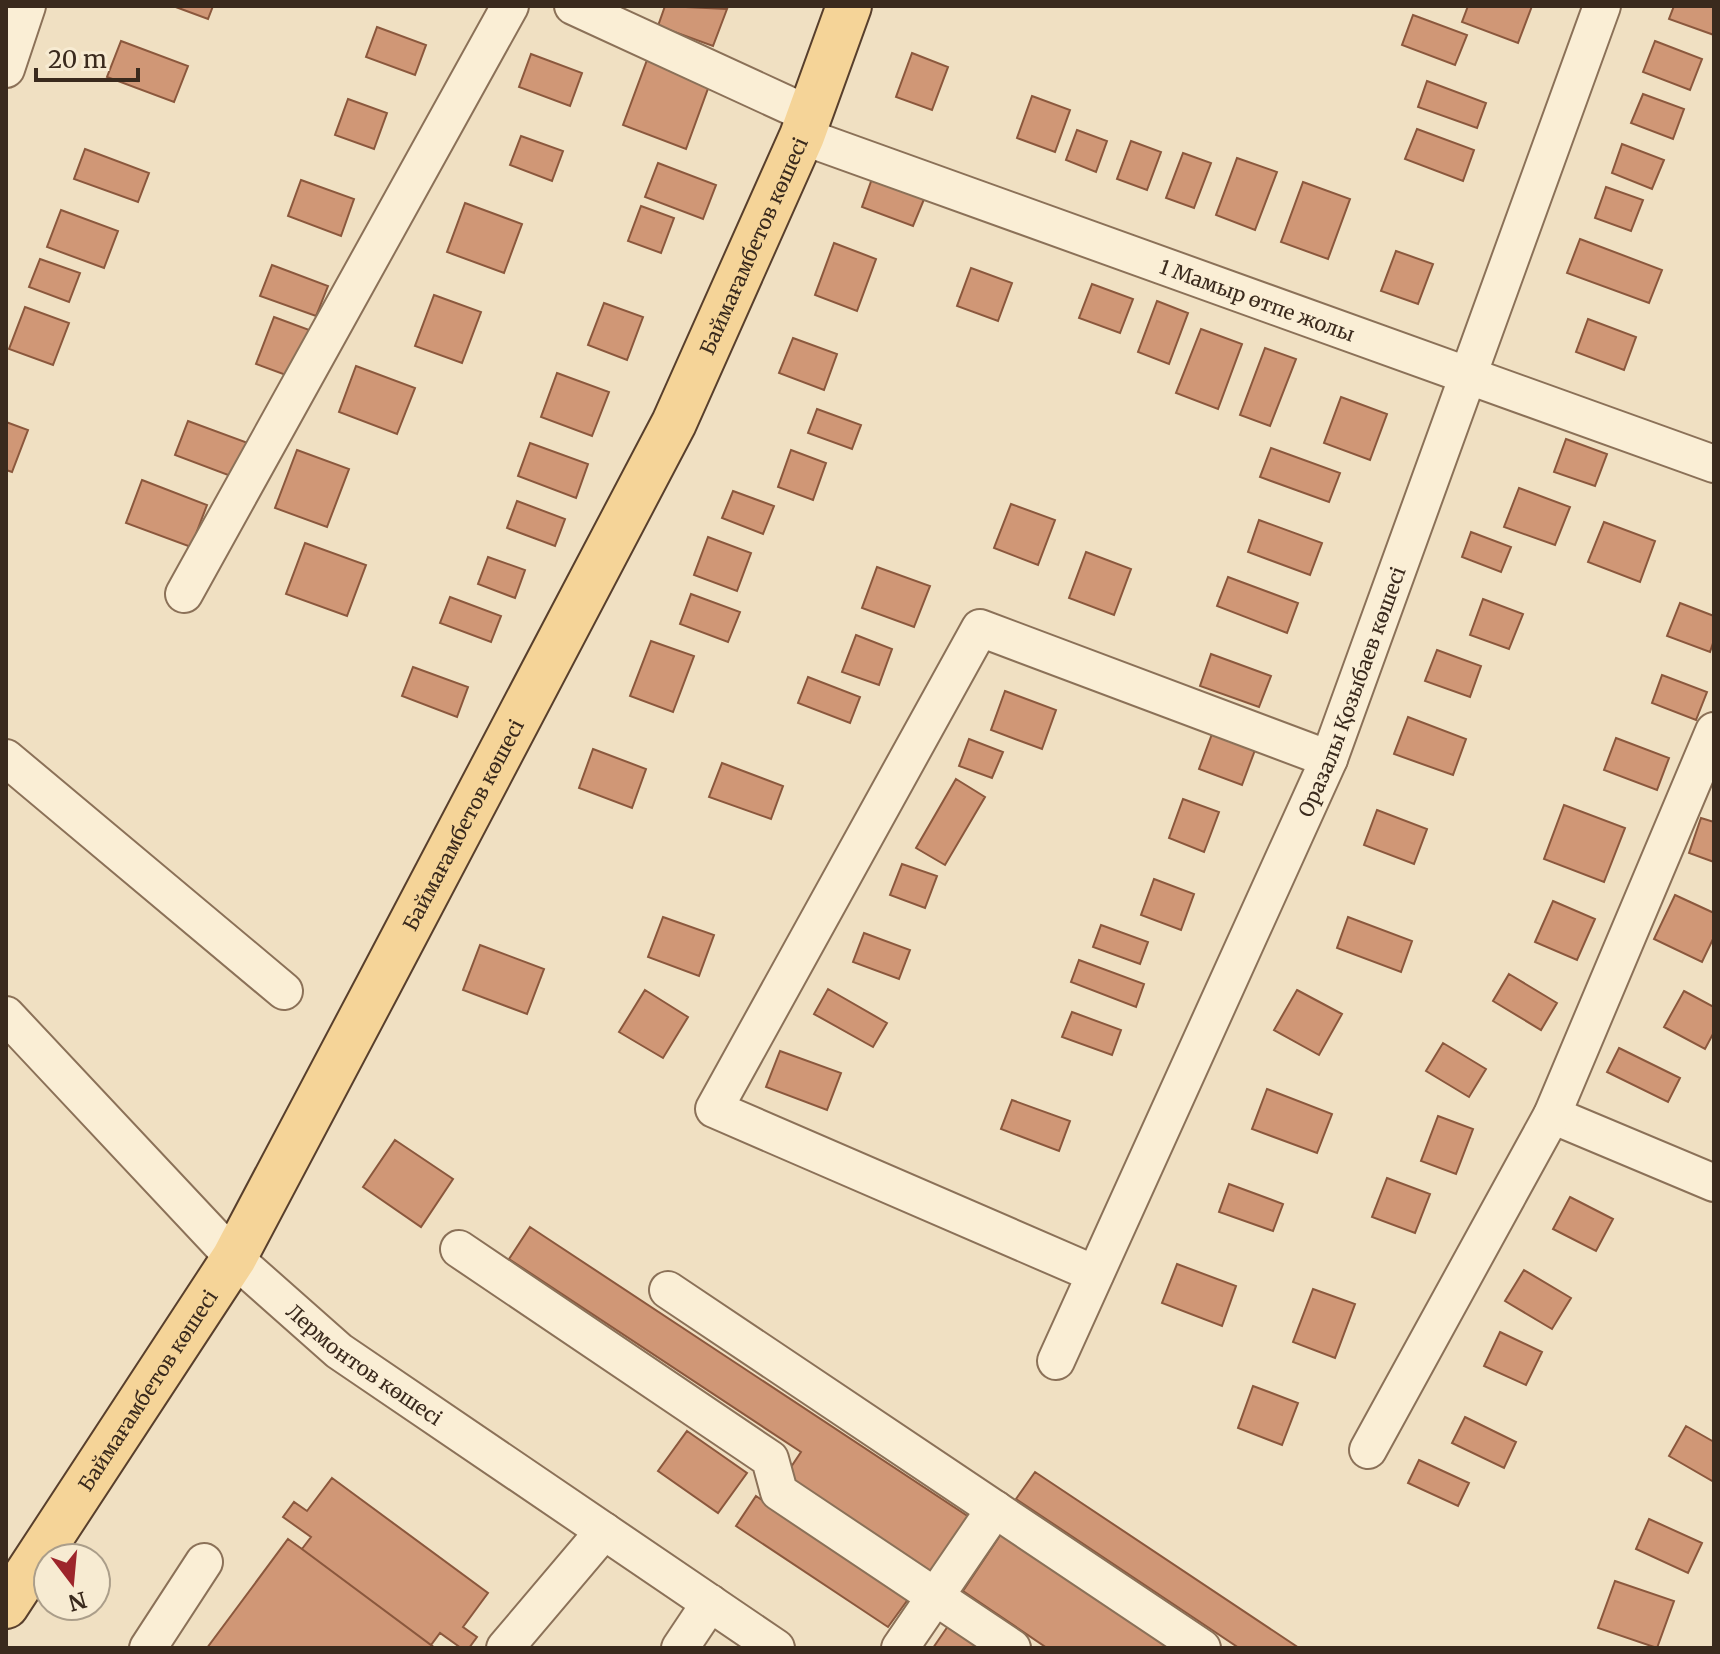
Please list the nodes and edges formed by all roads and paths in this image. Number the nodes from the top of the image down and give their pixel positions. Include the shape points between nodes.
1 (27, 6) edge
2 (510, 6) edge
3 (573, 6) edge
4 (849, 6) edge
5 (1602, 6) edge
6 (6, 69) edge
7 (806, 125) junction
8 (1466, 375) junction
9 (1714, 464) edge
10 (184, 594) dead end
11 (1714, 731) edge
12 (6, 758) edge
13 (1329, 759) junction
14 (284, 991) dead end
15 (6, 1015) edge
16 (1552, 1115) junction
17 (1714, 1183) edge
18 (459, 1249) dead end
19 (234, 1258) junction
20 (1095, 1274) junction
21 (668, 1290) dead end
22 (1056, 1361) dead end
23 (1368, 1450) dead end
24 (995, 1509) junction
25 (604, 1531) junction
26 (204, 1562) dead end
27 (936, 1597) junction
28 (710, 1603) junction
29 (6, 1606) edge
30 (148, 1648) edge
31 (505, 1648) edge
32 (680, 1648) edge
33 (776, 1648) edge
34 (900, 1648) edge
35 (1012, 1648) edge
36 (1202, 1648) edge

1 - 6 street
2 - 10 street
3 - 7 street, 1 Мамыр өтпе жолы
4 - 7 main road, Баймағамбетов көшесі
5 - 8 street, Оразалы Қозыбаев көшесі
7 - 8 street, 1 Мамыр өтпе жолы
7 - 19 main road, Баймағамбетов көшесі via 674,423
8 - 9 street, 1 Мамыр өтпе жолы
8 - 13 street, Оразалы Қозыбаев көшесі
11 - 16 street
12 - 14 street
13 - 20 street, Оразалы Қозыбаев көшесі
13 - 20 street via 980,628 714,1109
15 - 19 street, Лермонтов көшесі
16 - 17 street
16 - 23 street
18 - 27 street via 770,1459 779,1492
19 - 25 street, Лермонтов көшесі via 339,1351
19 - 29 main road, Баймағамбетов көшесі
20 - 22 street, Оразалы Қозыбаев көшесі
21 - 24 street
24 - 27 street
24 - 36 street
25 - 28 street, Лермонтов көшесі
25 - 31 street
26 - 30 street
27 - 34 street
27 - 35 street
28 - 32 street
28 - 33 street, Лермонтов көшесі

